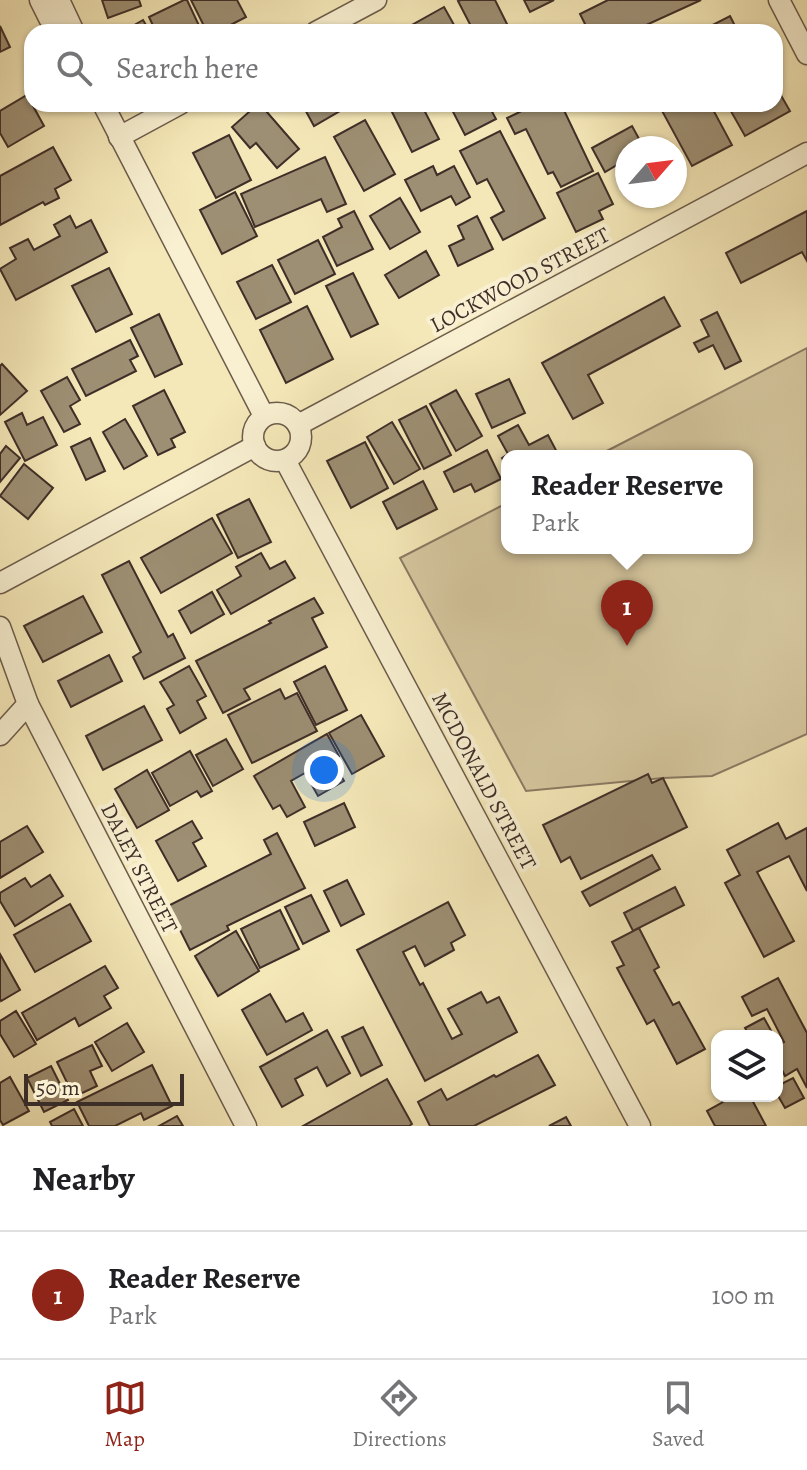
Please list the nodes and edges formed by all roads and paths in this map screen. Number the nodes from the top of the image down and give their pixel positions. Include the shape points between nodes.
1 (40, 0) edge
2 (59, 0) edge
3 (376, 0) edge
4 (779, 0) edge
5 (52, 24) edge
6 (70, 24) edge
7 (331, 24) edge
8 (807, 54) edge
9 (107, 112) edge
10 (165, 112) edge
11 (119, 137) junction
12 (807, 153) edge
13 (264, 416) junction
14 (298, 425) junction
15 (255, 446) junction
16 (285, 460) junction
17 (0, 583) edge
18 (0, 627) edge
19 (28, 704) junction
20 (0, 735) edge
21 (246, 1126) edge
22 (640, 1126) edge

1 - 5 street
2 - 6 street
3 - 7 street
4 - 8 street
9 - 11 street
10 - 11 street
11 - 13 street
12 - 14 street, LOCKWOOD STREET
13 - 14 street via 283,413
13 - 15 street via 254,430
14 - 16 street via 301,441
15 - 16 street via 267,459
15 - 17 street
16 - 22 street, MCDONALD STREET
18 - 19 street, DALEY STREET
19 - 20 street
19 - 21 street, DALEY STREET

